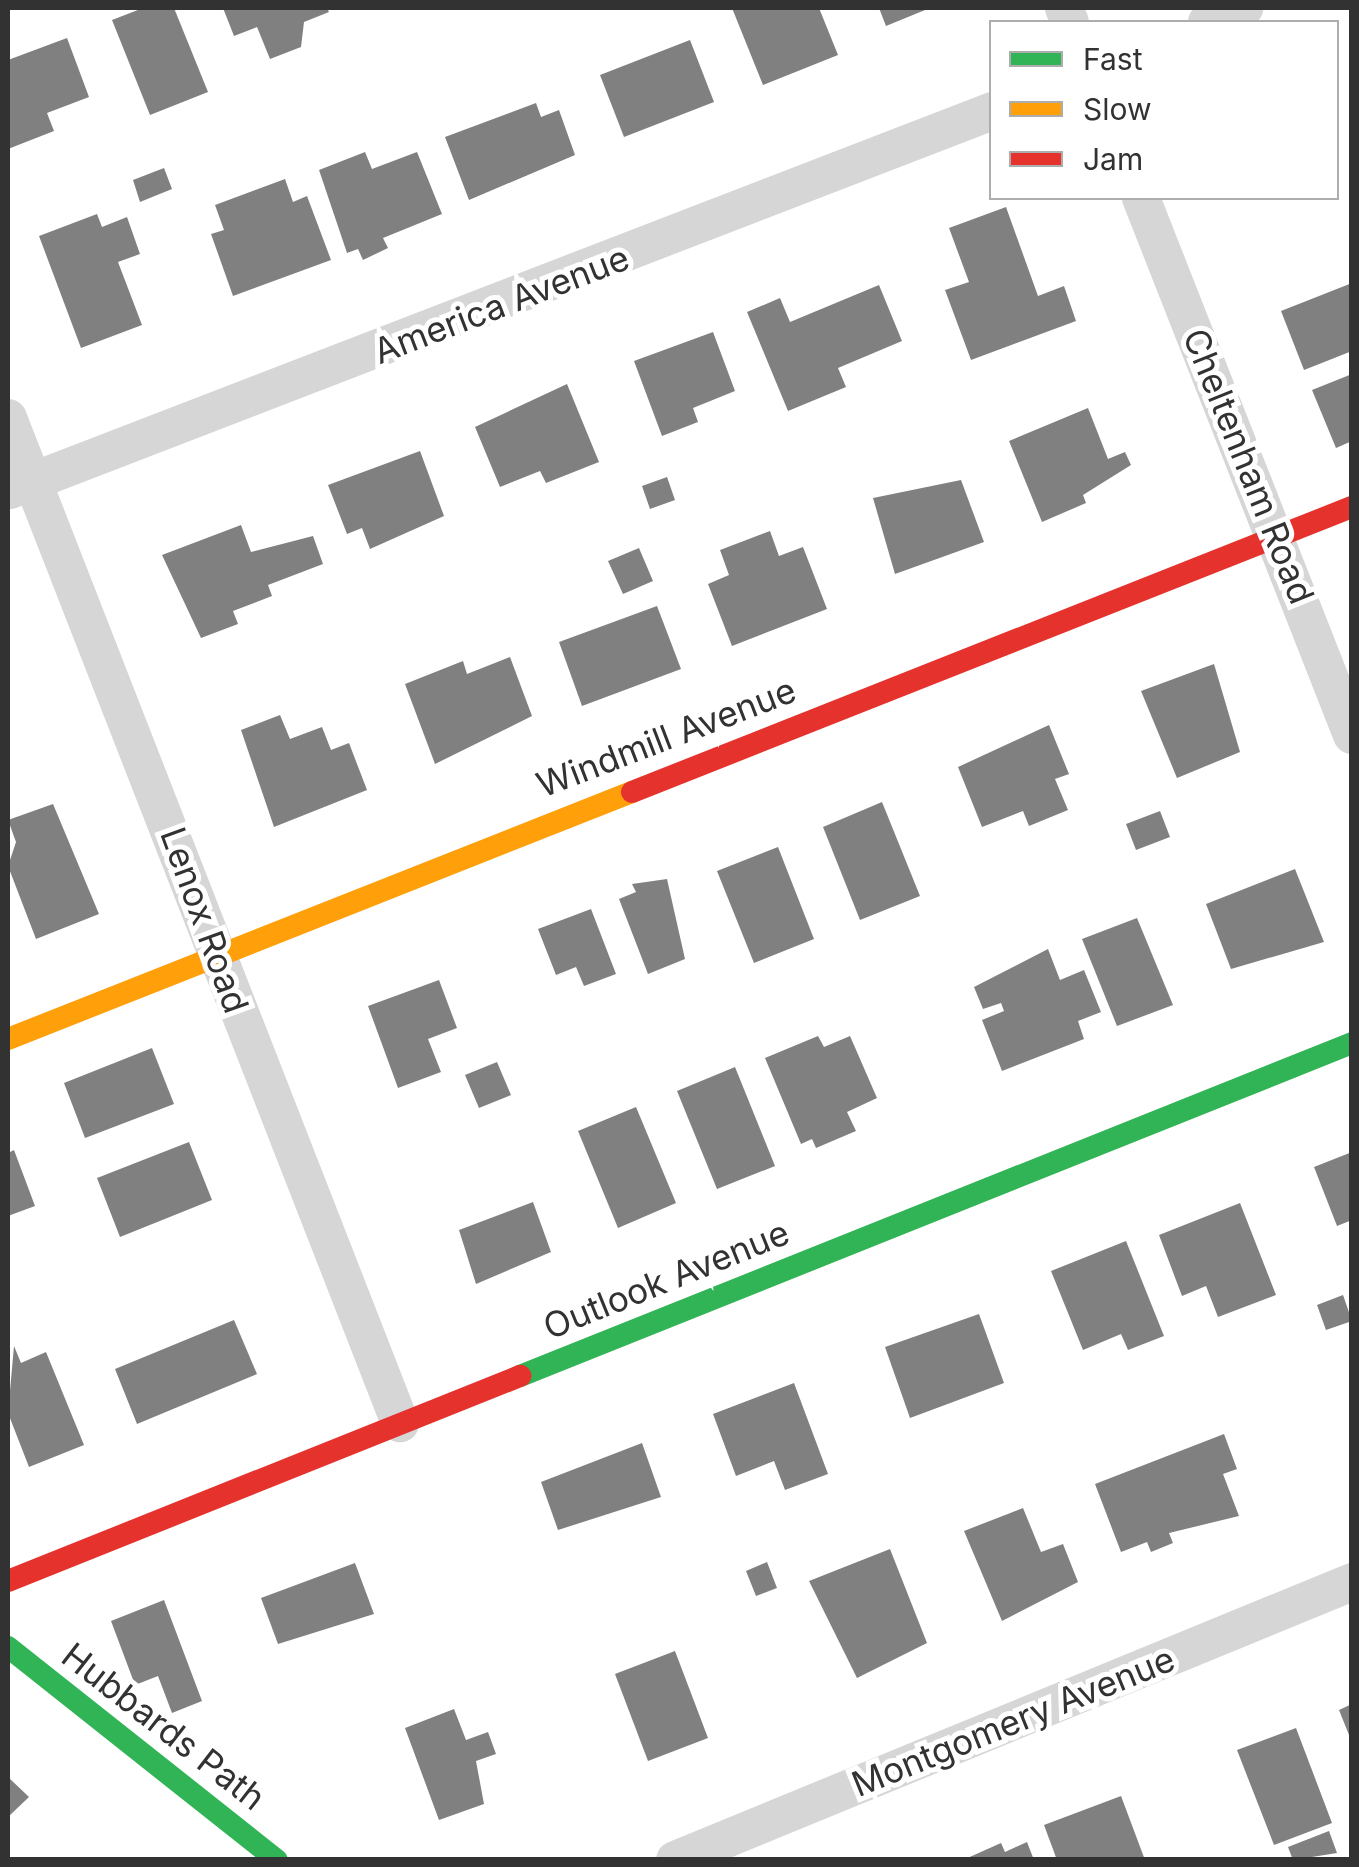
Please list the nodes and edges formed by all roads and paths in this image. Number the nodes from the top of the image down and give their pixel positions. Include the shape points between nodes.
1 (1244, 8) edge
2 (1212, 20) edge
3 (989, 113) edge
4 (1142, 200) edge
5 (8, 418) edge
6 (19, 486) edge
7 (1352, 507) edge
8 (1279, 536) junction
9 (1352, 736) edge
10 (218, 952) junction
11 (8, 1039) edge
12 (1352, 1043) edge
13 (400, 1423) junction
14 (8, 1581) edge
15 (1352, 1582) edge
16 (8, 1646) edge
17 (277, 1860) edge
18 (675, 1860) edge

1 - 2 street
3 - 6 street, America Avenue
4 - 8 street, Cheltenham Road
5 - 6 street, Lenox Road
6 - 10 street, Lenox Road
7 - 8 street, Windmill Avenue
8 - 9 street, Cheltenham Road
8 - 10 street, Windmill Avenue
10 - 11 street, Windmill Avenue
10 - 13 street, Lenox Road
12 - 13 street, Outlook Avenue
13 - 14 street, Outlook Avenue
15 - 18 street, Montgomery Avenue
16 - 17 street, Hubbards Path

